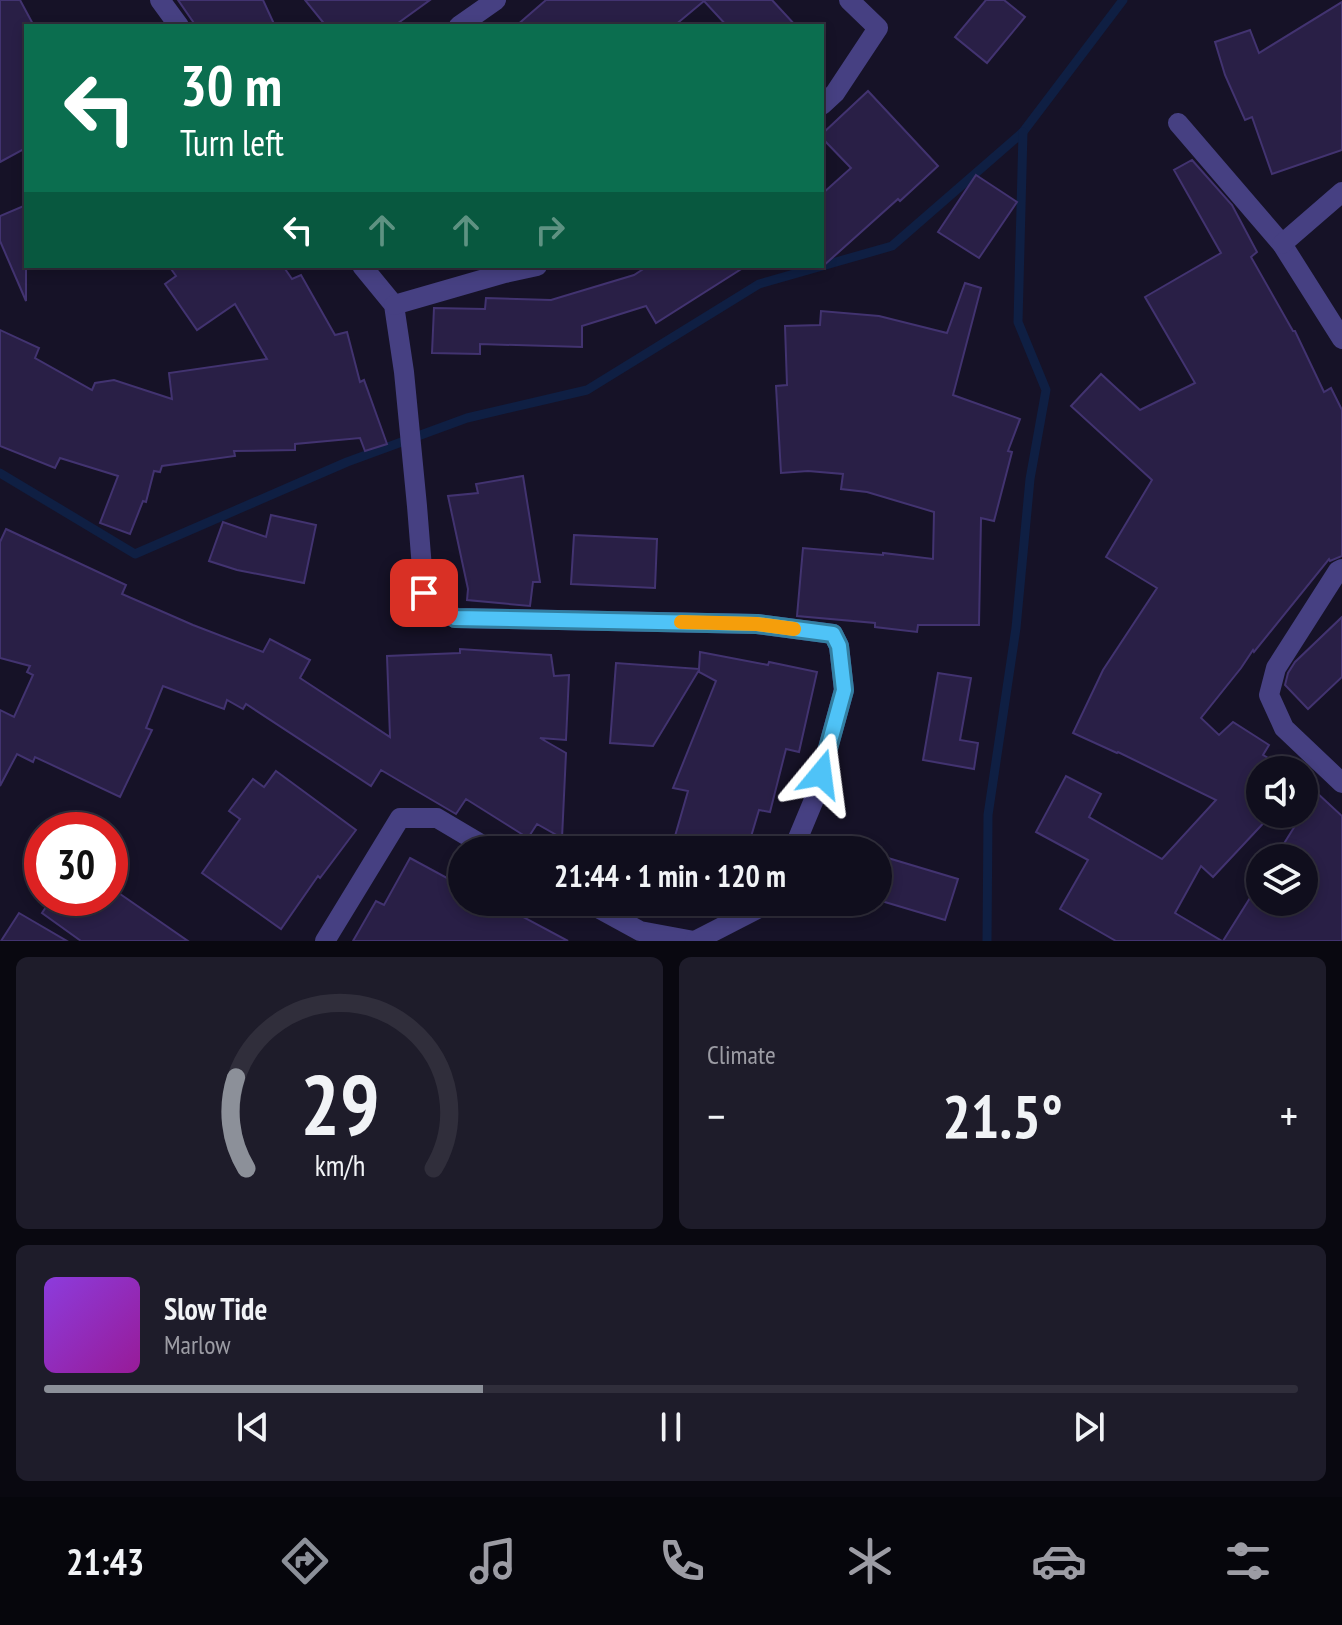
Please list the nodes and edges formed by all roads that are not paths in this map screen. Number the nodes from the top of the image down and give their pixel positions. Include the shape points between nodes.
1 (160, 0) edge
2 (496, 0) edge
3 (849, 0) edge
4 (178, 24) edge
5 (462, 24) edge
6 (824, 103) edge
7 (1178, 123) dead end
8 (1342, 192) edge
9 (1282, 244) junction
10 (364, 268) edge
11 (528, 268) edge
12 (394, 305) junction
13 (1342, 339) edge
14 (1342, 569) edge
15 (1342, 783) edge
16 (467, 836) edge
17 (799, 836) edge
18 (613, 916) edge
19 (743, 916) edge
20 (325, 941) edge
21 (694, 941) edge

1 - 4 street
2 - 5 street
3 - 6 street via 878,28
7 - 9 street
8 - 9 street
9 - 13 street
10 - 12 street
11 - 12 street
12 - 17 street via 424,593 455,618 757,624 833,634 844,690
14 - 15 street via 1276,668 1269,695 1284,728
16 - 20 street via 437,818 400,818
18 - 21 street via 640,931
19 - 21 street

